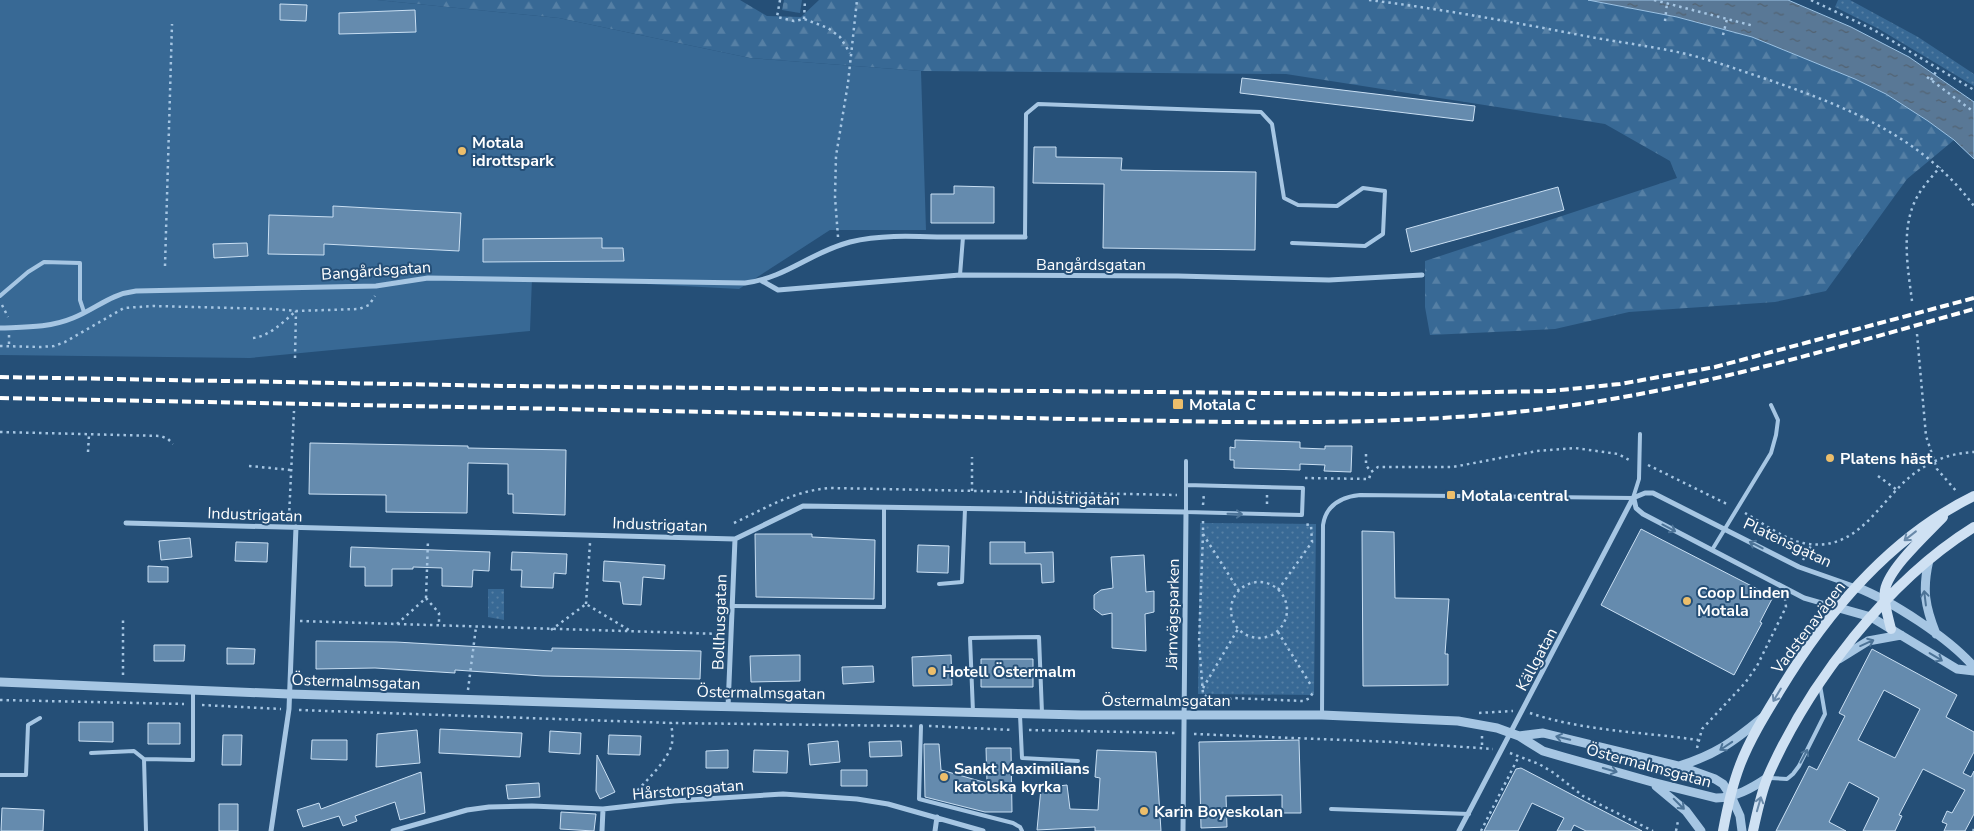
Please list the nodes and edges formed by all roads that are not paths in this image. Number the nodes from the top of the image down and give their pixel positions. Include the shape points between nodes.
1 (963, 237) junction
2 (1025, 237) joint
3 (1292, 243) dead end
4 (960, 275) junction
5 (1422, 275) dead end
6 (762, 281) junction
7 (0, 296) edge
8 (84, 312) junction
9 (0, 328) edge
10 (1771, 405) dead end
11 (1640, 434) dead end
12 (1186, 462) dead end
13 (1186, 485) junction
14 (1974, 496) edge
15 (1633, 498) junction
16 (884, 508) junction
17 (965, 509) junction
18 (1950, 509) junction
19 (1186, 512) junction
20 (126, 523) dead end
21 (296, 527) junction
22 (1974, 528) edge
23 (1725, 529) junction
24 (735, 539) junction
25 (1712, 550) junction
26 (1929, 560) junction
27 (939, 584) dead end
28 (1856, 587) junction
29 (1885, 600) junction
30 (732, 606) junction
31 (1839, 608) junction
32 (1871, 617) junction
33 (1891, 628) junction
34 (1901, 635) junction
35 (1936, 635) junction
36 (1836, 660) junction
37 (1974, 667) edge
38 (1974, 671) edge
39 (0, 682) edge
40 (1820, 684) junction
41 (193, 690) junction
42 (289, 694) junction
43 (728, 706) junction
44 (973, 712) junction
45 (1020, 713) junction
46 (1042, 713) junction
47 (1322, 715) junction
48 (1183, 716) junction
49 (1764, 716) junction
50 (40, 718) dead end
51 (921, 726) road end
52 (1515, 735) junction
53 (92, 753) dead end
54 (144, 759) junction
55 (1078, 761) dead end
56 (1679, 766) junction
57 (0, 775) edge
58 (1767, 778) junction
59 (1652, 782) junction
60 (1731, 796) junction
61 (603, 809) junction
62 (1331, 809) dead end
63 (1469, 814) junction
64 (937, 817) junction
65 (146, 831) edge
66 (271, 831) edge
67 (393, 831) edge
68 (602, 831) edge
69 (935, 831) edge
70 (983, 831) edge
71 (1022, 831) edge
72 (1183, 831) edge
73 (1460, 831) edge
74 (1701, 831) edge
75 (1723, 831) edge
76 (1742, 831) edge
77 (1753, 831) edge

1 - 2 street, Bangårdsgatan
1 - 4 lane
1 - 6 street, Bangårdsgatan via 869,238 824,251
2 - 3 lane via 1026,114 1038,104 1261,112 1272,124 1284,198 1298,205 1337,206 1363,188 1384,191 1383,234 1365,246
4 - 5 street, Bangårdsgatan via 1329,280
4 - 6 street, Bangårdsgatan via 792,290 778,290
6 - 8 street, Bangårdsgatan via 729,284 428,278 376,286 136,291 116,295
7 - 8 lane via 44,262 80,263 80,300
8 - 9 street, Bangårdsgatan via 47,326
10 - 23 lane via 1778,420 1770,453
11 - 15 lane via 1639,479
12 - 13 lane, Järnvägsparken
13 - 19 lane, Järnvägsparken
19 -> 13 lane via 1302,515 1303,488
14 - 18 main road, Vadstenavägen
15 - 23 street, Platensgatan via 1653,493
15 -> 25 street via 1636,508 1643,514
15 - 47 lane, Platensgatan via 1360,495 1342,499 1329,508 1323,525
15 - 52 street, Källgatan via 1523,710
16 - 17 street, Industrigatan
16 - 24 street, Industrigatan via 804,506
16 - 30 lane via 884,607
17 - 19 street, Industrigatan
17 - 27 lane via 962,582
18 -> 28 main road, Vadstenavägen via 1897,546
18 - 29 main road, Vadstenavägen via 1897,567 1888,580
19 - 48 street, Järnvägsparken
20 - 21 street, Industrigatan
21 - 24 street, Industrigatan
21 - 42 street
22 - 26 main road, Vadstenavägen
23 - 25 lane
28 -> 23 street, Platensgatan via 1799,567
24 - 30 street, Bollhusgatan
25 - 31 street via 1804,598
26 - 29 main road, Vadstenavägen
35 -> 26 street via 1924,598
28 - 29 street, Platensgatan
28 - 31 main road, Vadstenavägen
29 - 32 main road, Vadstenavägen
29 - 33 main road, Vadstenavägen
29 - 35 street, Platensgatan
30 - 43 street, Bollhusgatan
31 - 32 street
31 -> 49 main road, Vadstenavägen
32 - 33 street
32 - 36 main road, Vadstenavägen
33 - 34 street
36 -> 34 street via 1868,641
34 -> 38 street via 1957,669
35 - 37 street, Platensgatan
36 - 40 main road, Vadstenavägen
39 - 41 street, Östermalmsgatan
40 - 58 main road, Vadstenavägen
58 -> 40 lane via 1787,779 1799,766 1825,714
41 - 42 street, Östermalmsgatan
41 - 54 lane via 193,760
42 - 43 street, Östermalmsgatan
42 - 66 street
43 - 44 street, Östermalmsgatan
44 - 45 street, Östermalmsgatan
44 - 46 lane via 970,638 1039,636
45 - 46 street, Östermalmsgatan
45 - 55 lane via 1022,758
46 - 48 street, Östermalmsgatan
47 - 48 street, Östermalmsgatan
47 - 52 street, Östermalmsgatan via 1458,721 1482,724
48 - 72 street, Järnvägsparken
49 -> 56 street via 1715,752
49 - 60 main road, Vadstenavägen via 1740,765
50 - 57 lane via 28,725 26,775
51 - 71 lane via 919,798 1014,823
56 -> 52 street, Östermalmsgatan via 1543,733
52 -> 59 street, Östermalmsgatan via 1543,751
52 - 63 street, Källgatan via 1502,751
53 - 54 lane via 134,751
54 - 65 lane
56 - 60 street, Östermalmsgatan via 1715,779
58 - 60 street
77 -> 58 main road, Vadstenavägen
59 - 60 street, Östermalmsgatan via 1716,798
59 -> 74 street via 1686,811
60 - 75 main road, Vadstenavägen
60 - 76 street via 1740,816
61 - 64 street, Hårstorpsgatan via 783,794 865,800
61 - 67 street, Hårstorpsgatan via 489,807
61 - 68 street
62 - 63 lane
63 - 73 street, Källgatan
64 - 69 street
64 - 70 street, Hårstorpsgatan

